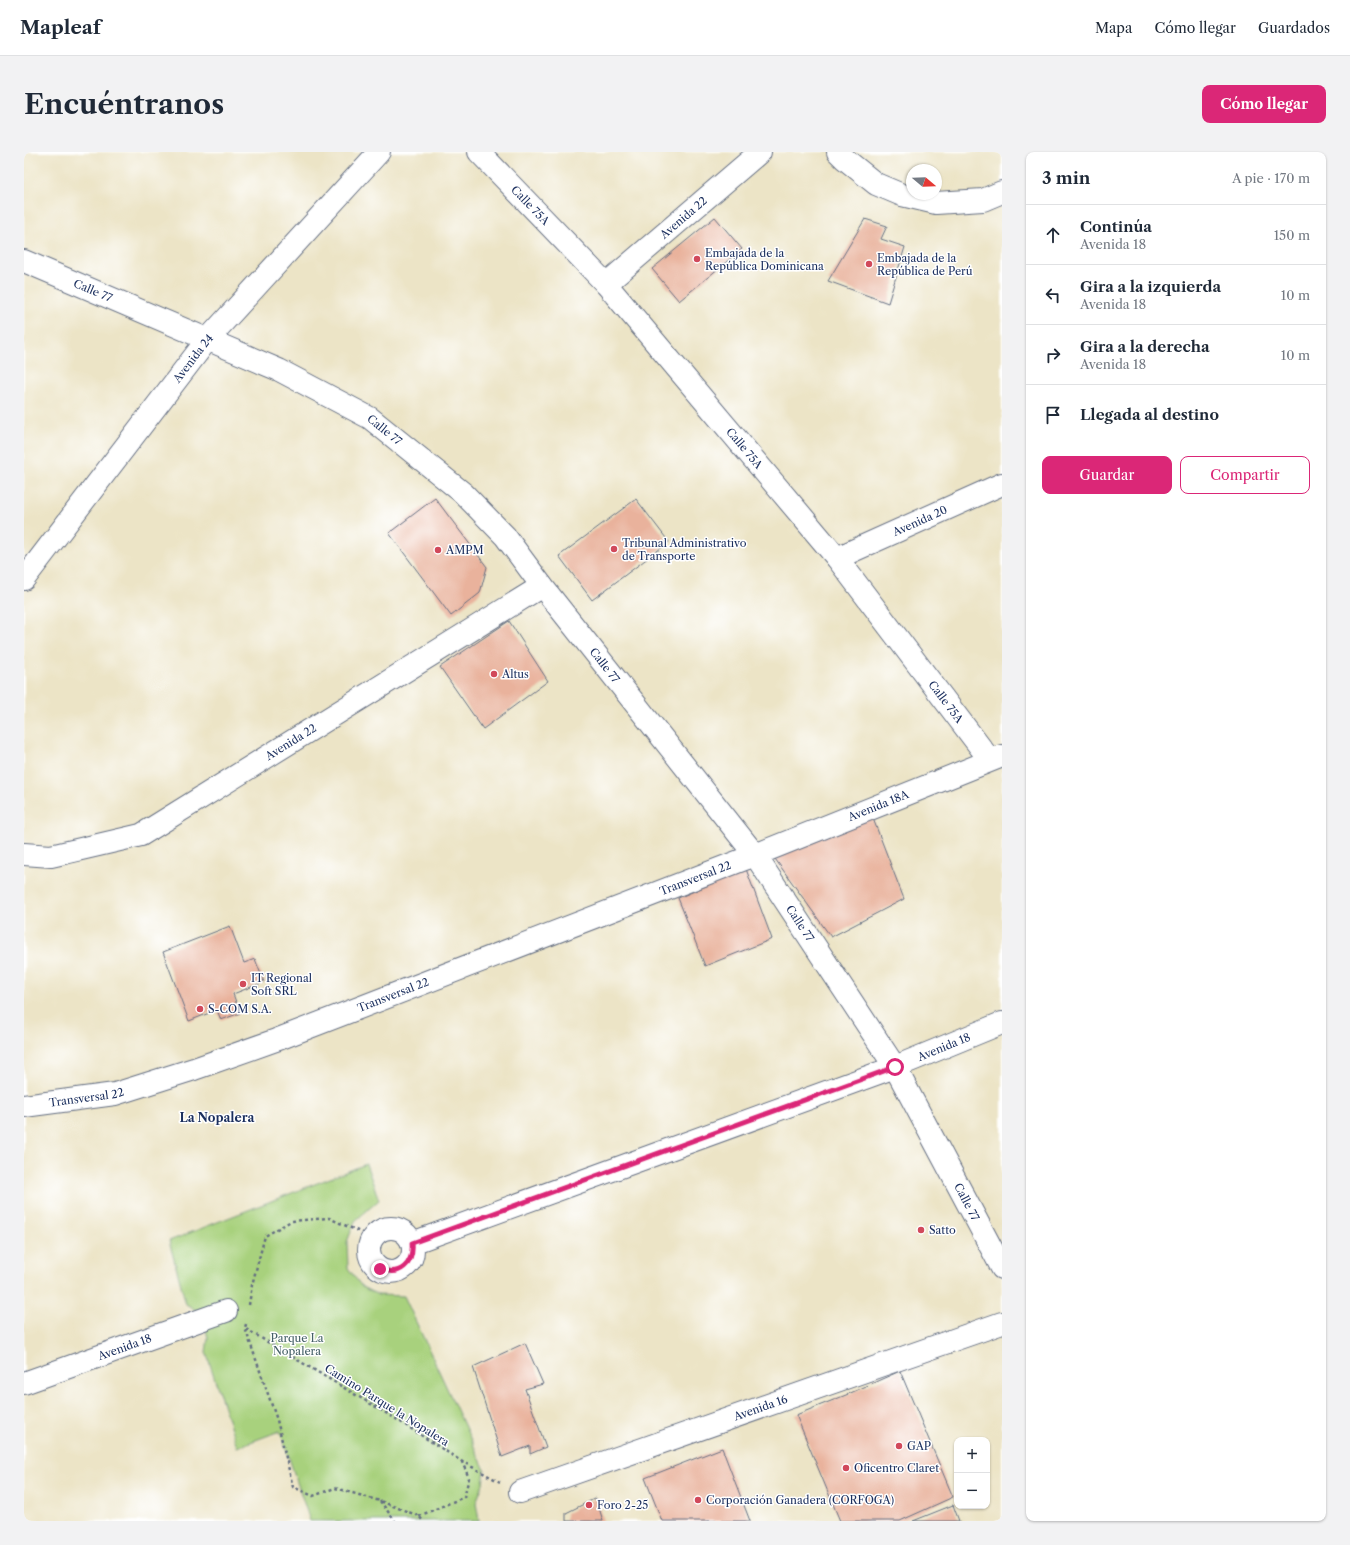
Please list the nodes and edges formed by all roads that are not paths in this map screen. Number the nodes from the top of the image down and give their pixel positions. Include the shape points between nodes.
1 (379, 152) edge
2 (479, 152) edge
3 (760, 152) edge
4 (838, 152) edge
5 (1002, 192) edge
6 (24, 261) edge
7 (606, 284) junction
8 (207, 340) junction
9 (1002, 484) edge
10 (837, 558) junction
11 (24, 580) edge
12 (542, 586) junction
13 (996, 758) edge
14 (24, 854) edge
15 (755, 855) junction
16 (1002, 1023) edge
17 (895, 1067) junction
18 (24, 1106) edge
19 (412, 1243) junction
20 (1002, 1268) edge
21 (226, 1311) dead end
22 (1002, 1323) edge
23 (24, 1384) edge
24 (520, 1492) road end

1 - 8 street, Avenida 24
2 - 7 street, Calle 75A
3 - 7 street, Avenida 22
4 - 5 street via 876,184 902,195 929,202 983,200
6 - 8 street, Calle 77
7 - 10 street, Calle 75A
8 - 11 street, Avenida 24
8 - 12 street, Calle 77 via 279,370 370,418 463,493 505,536
9 - 10 street, Avenida 20
10 - 13 street, Calle 75A
12 - 14 street, Avenida 22 via 140,835 51,856
12 - 15 street, Calle 77
13 - 15 street, Avenida 18A
15 - 17 street, Calle 77
15 - 18 street, Transversal 22 via 194,1069 114,1094
16 - 17 street, Avenida 18
17 - 19 street, Avenida 18
17 - 20 street, Calle 77
19 - 19 street via 411,1258 402,1269 387,1271 374,1264 370,1244 384,1229 391,1228 404,1232
21 - 23 street, Avenida 18
22 - 24 street, Avenida 16

